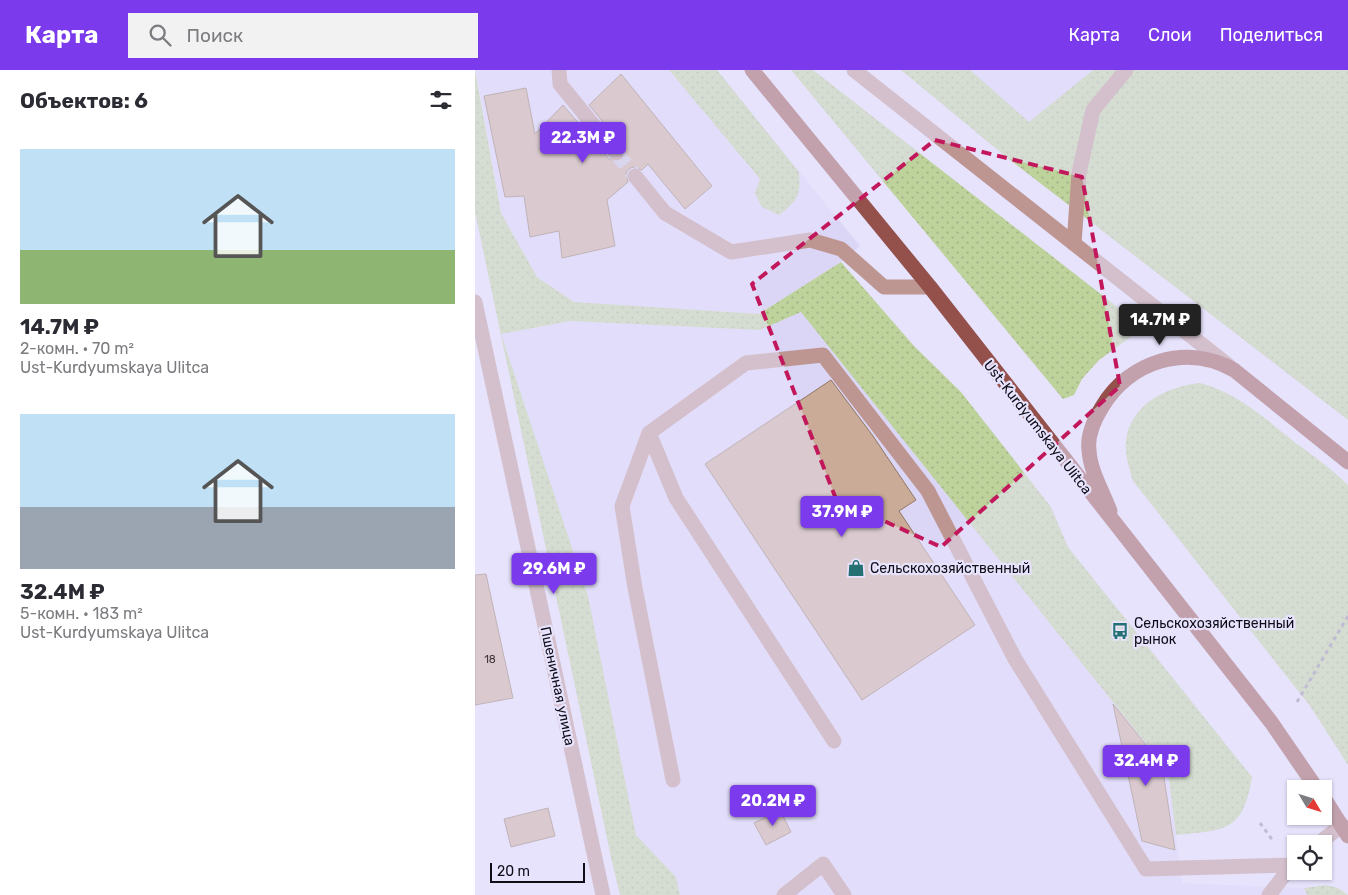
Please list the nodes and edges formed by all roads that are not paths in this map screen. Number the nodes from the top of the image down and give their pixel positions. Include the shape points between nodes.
1 (559, 70) edge
2 (752, 70) edge
3 (853, 70) edge
4 (1127, 70) edge
5 (616, 153) tunnel mouth
6 (635, 176) tunnel mouth
7 (1074, 244) junction
8 (930, 287) junction
9 (475, 302) edge
10 (1234, 370) junction
11 (649, 433) junction
12 (1348, 462) edge
13 (1116, 527) junction
14 (835, 741) dead end
15 (673, 780) dead end
16 (1311, 780) edge
17 (1333, 812) edge
18 (1345, 830) edge
19 (1332, 837) edge
20 (1287, 863) edge
21 (1287, 872) edge
22 (603, 895) edge
23 (784, 895) edge
24 (844, 895) edge
25 (1269, 895) edge

1 - 5 street via 561,84
2 - 8 main road, Ust-Kurdyumskaya Ulitca
3 - 7 street
4 - 7 street via 1093,110 1079,173
6 - 8 street via 665,213 731,252 810,240 841,249 884,287
7 - 10 street
8 - 13 main road, Ust-Kurdyumskaya Ulitca
9 - 22 street, Пшеничная улица
10 - 12 main road
10 - 13 main road via 1212,360 1169,359 1136,370 1110,394 1094,422 1089,449
11 - 14 street via 676,498
11 - 15 street via 622,506
11 - 20 street via 746,363 823,355 928,491 1015,659 1146,869
13 - 16 main road, Ust-Kurdyumskaya Ulitca via 1271,722
17 - 18 main road
18 - 19 street
21 - 25 street
23 - 24 street via 823,864

